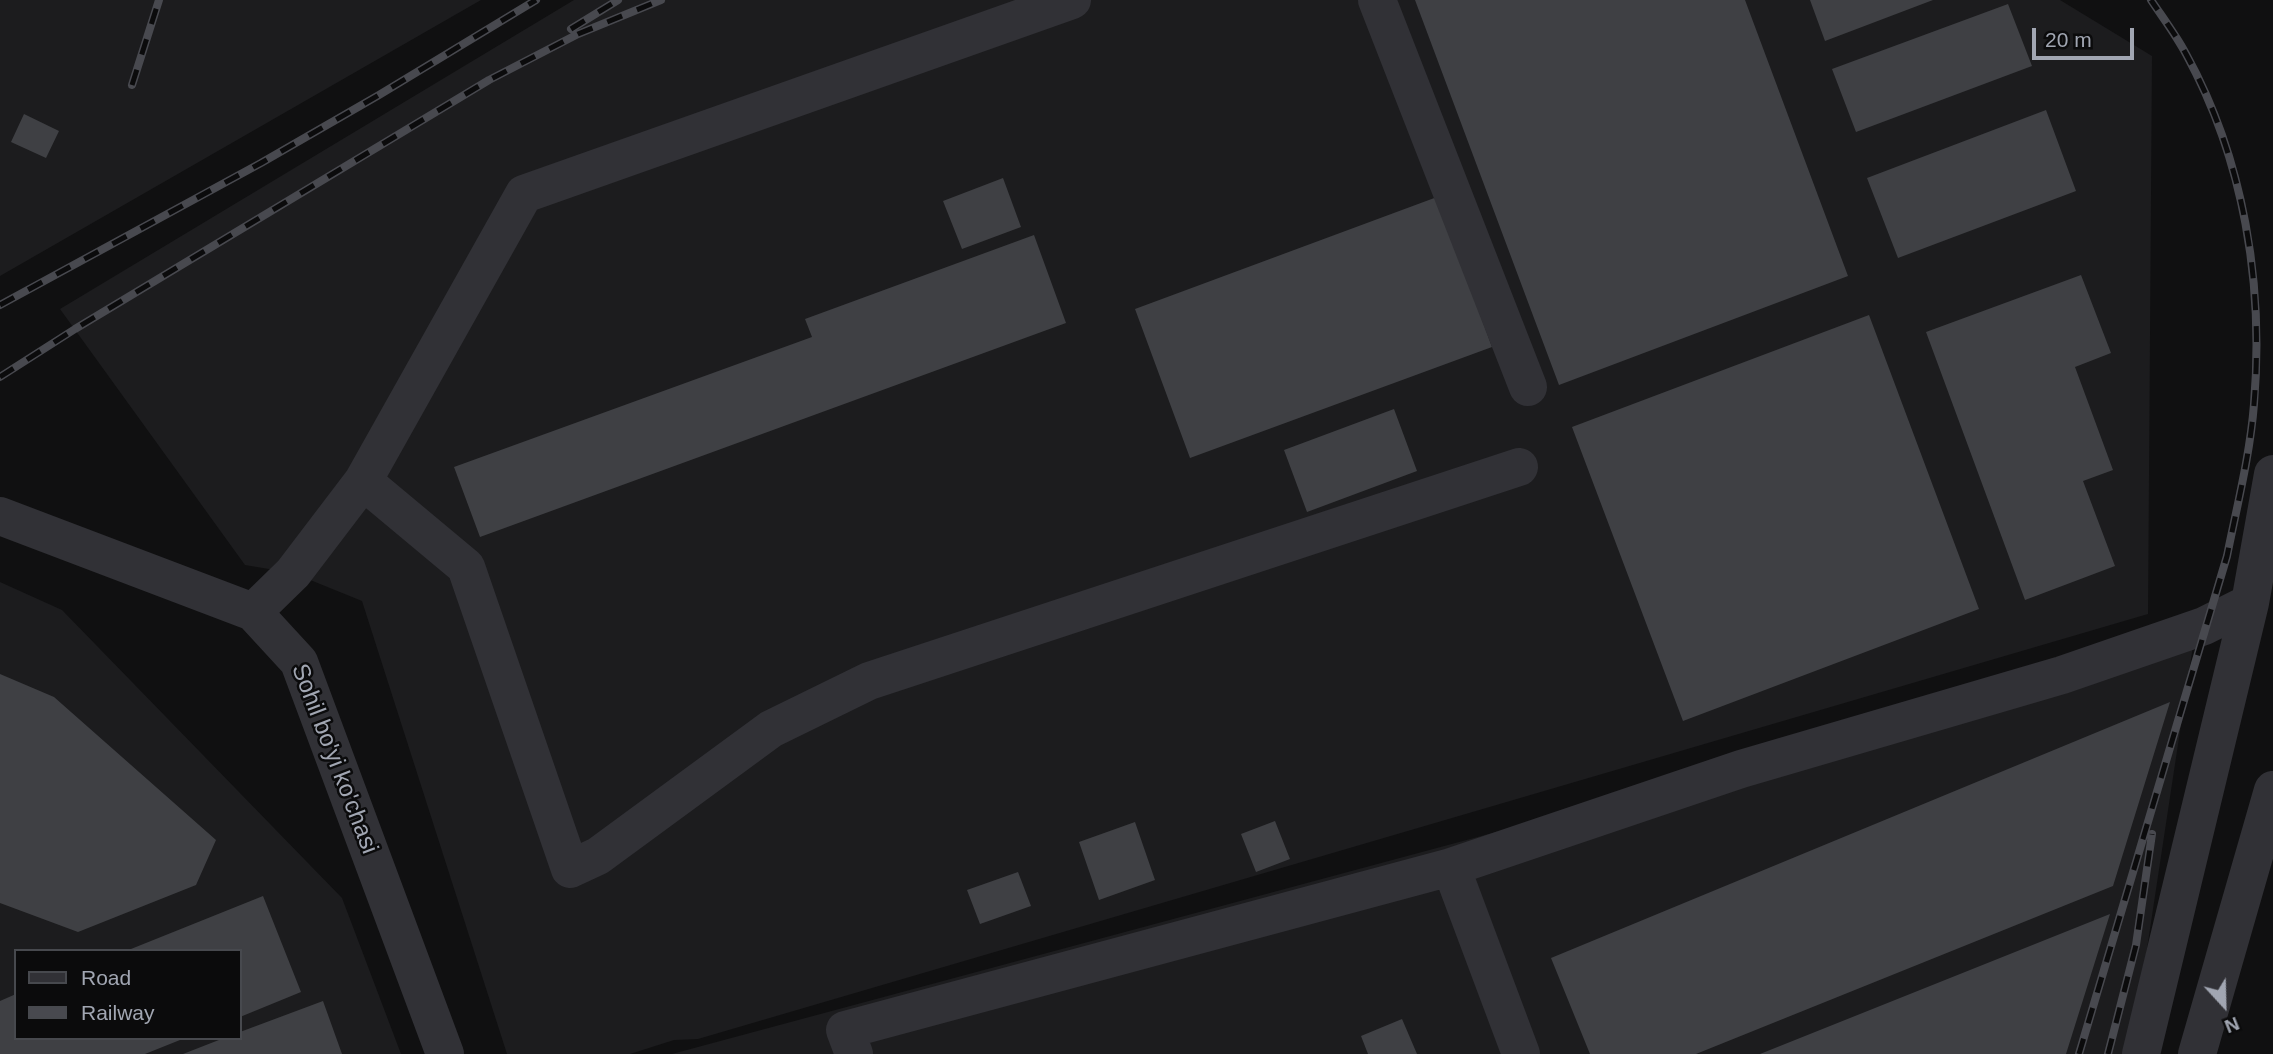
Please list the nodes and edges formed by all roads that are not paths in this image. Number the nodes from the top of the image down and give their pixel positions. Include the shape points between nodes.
1 (1072, 0) edge
2 (1377, 0) edge
3 (1528, 387) dead end
4 (1518, 467) dead end
5 (2273, 474) edge
6 (363, 481) junction
7 (0, 516) edge
8 (2250, 603) junction
9 (253, 612) junction
10 (2273, 790) edge
11 (1451, 867) junction
12 (445, 1054) edge
13 (854, 1054) edge
14 (1521, 1054) edge
15 (2141, 1054) edge
16 (2197, 1054) edge

1 - 6 street via 524,194
2 - 3 street
4 - 6 street via 869,681 771,729 598,856 570,869 466,567
5 - 8 street
6 - 9 street via 293,573
7 - 9 street, Sohil bo'yi ko'chasi
8 - 11 street via 2204,626 2062,675 1741,769
8 - 15 street
9 - 12 street, Sohil bo'yi ko'chasi via 299,662
10 - 16 street
11 - 13 street via 845,1030
11 - 14 street

